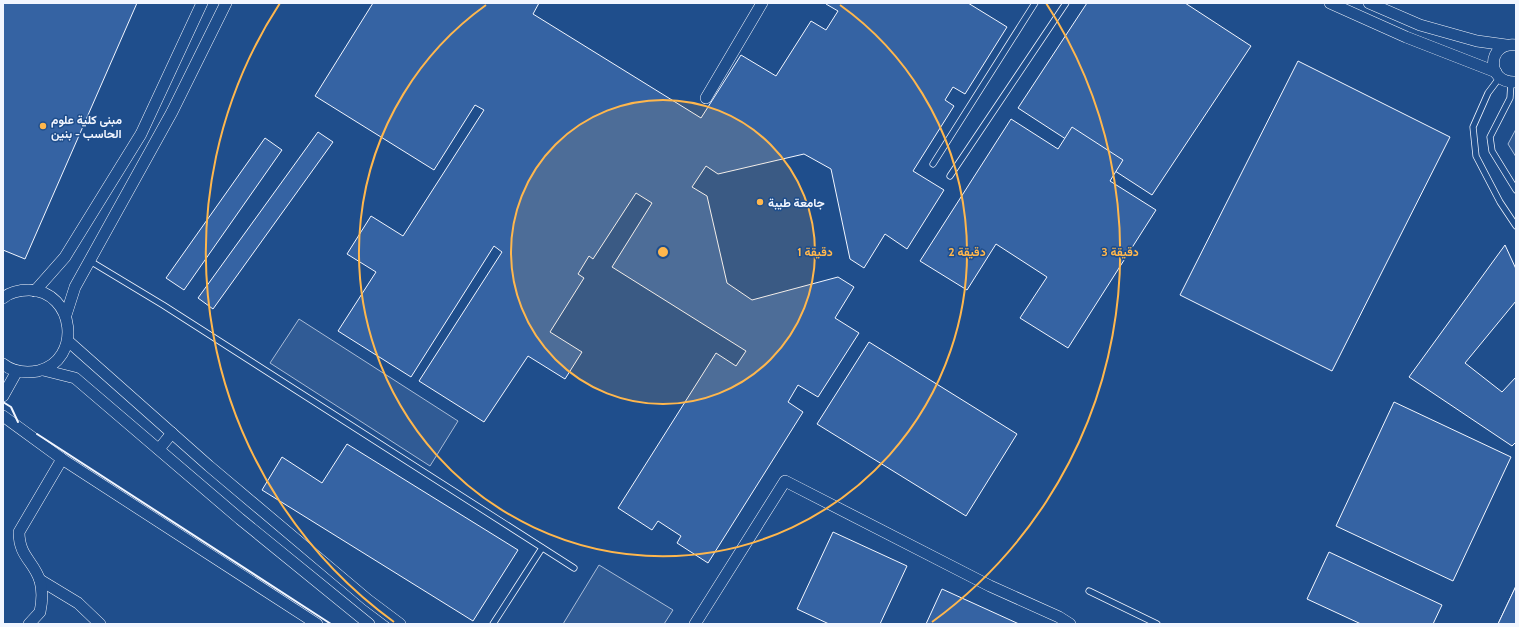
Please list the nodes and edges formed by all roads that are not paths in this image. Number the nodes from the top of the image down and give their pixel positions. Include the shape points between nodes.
1 (202, 3) edge
2 (226, 3) edge
3 (762, 3) edge
4 (1035, 3) edge
5 (1066, 3) edge
6 (1330, 3) edge
7 (1369, 3) edge
8 (1511, 45) edge
9 (1498, 75) junction
10 (1513, 82) edge
11 (706, 98) dead end
12 (933, 164) dead end
13 (950, 176) dead end
14 (1516, 190) edge
15 (1516, 226) edge
16 (90, 261) junction
17 (35, 290) junction
18 (3, 298) edge
19 (66, 315) junction
20 (68, 341) junction
21 (3, 364) edge
22 (43, 370) junction
23 (17, 371) junction
24 (3, 396) edge
25 (3, 416) edge
26 (172, 433) junction
27 (159, 449) junction
28 (62, 459) junction
29 (542, 548) junction
30 (574, 568) dead end
31 (40, 580) junction
32 (1089, 591) dead end
33 (1057, 621) edge
34 (29, 624) edge
35 (100, 624) edge
36 (317, 624) edge
37 (368, 624) edge
38 (400, 624) edge
39 (493, 624) edge
40 (695, 624) edge
41 (1070, 624) edge
42 (1157, 624) edge

1 - 17 street via 141,134 65,257
2 - 16 street via 172,112
3 - 11 street
4 - 12 lane
5 - 13 lane
6 - 9 street
7 - 8 street via 1420,25 1477,41
8 - 9 street via 1500,48 1496,54 1494,66
9 - 10 street
9 - 15 lane via 1473,127 1476,156
10 - 14 lane via 1510,98 1490,137 1492,151
16 - 19 street via 75,286
16 - 29 lane
17 - 18 street via 21,290
17 - 19 street via 59,304
19 - 20 street
20 - 22 street via 63,353
20 - 26 street
21 - 23 street
22 - 23 street
22 - 27 street via 75,378
23 - 24 street
25 - 28 street
26 - 27 street
26 - 38 street via 356,590
27 - 37 street
28 - 31 street via 19,532 19,543 24,555
28 - 36 street
29 - 30 lane
29 - 39 lane
31 - 34 street via 40,612
31 - 35 street via 78,603
32 - 42 lane
33 - 40 street via 785,481
33 - 41 street

